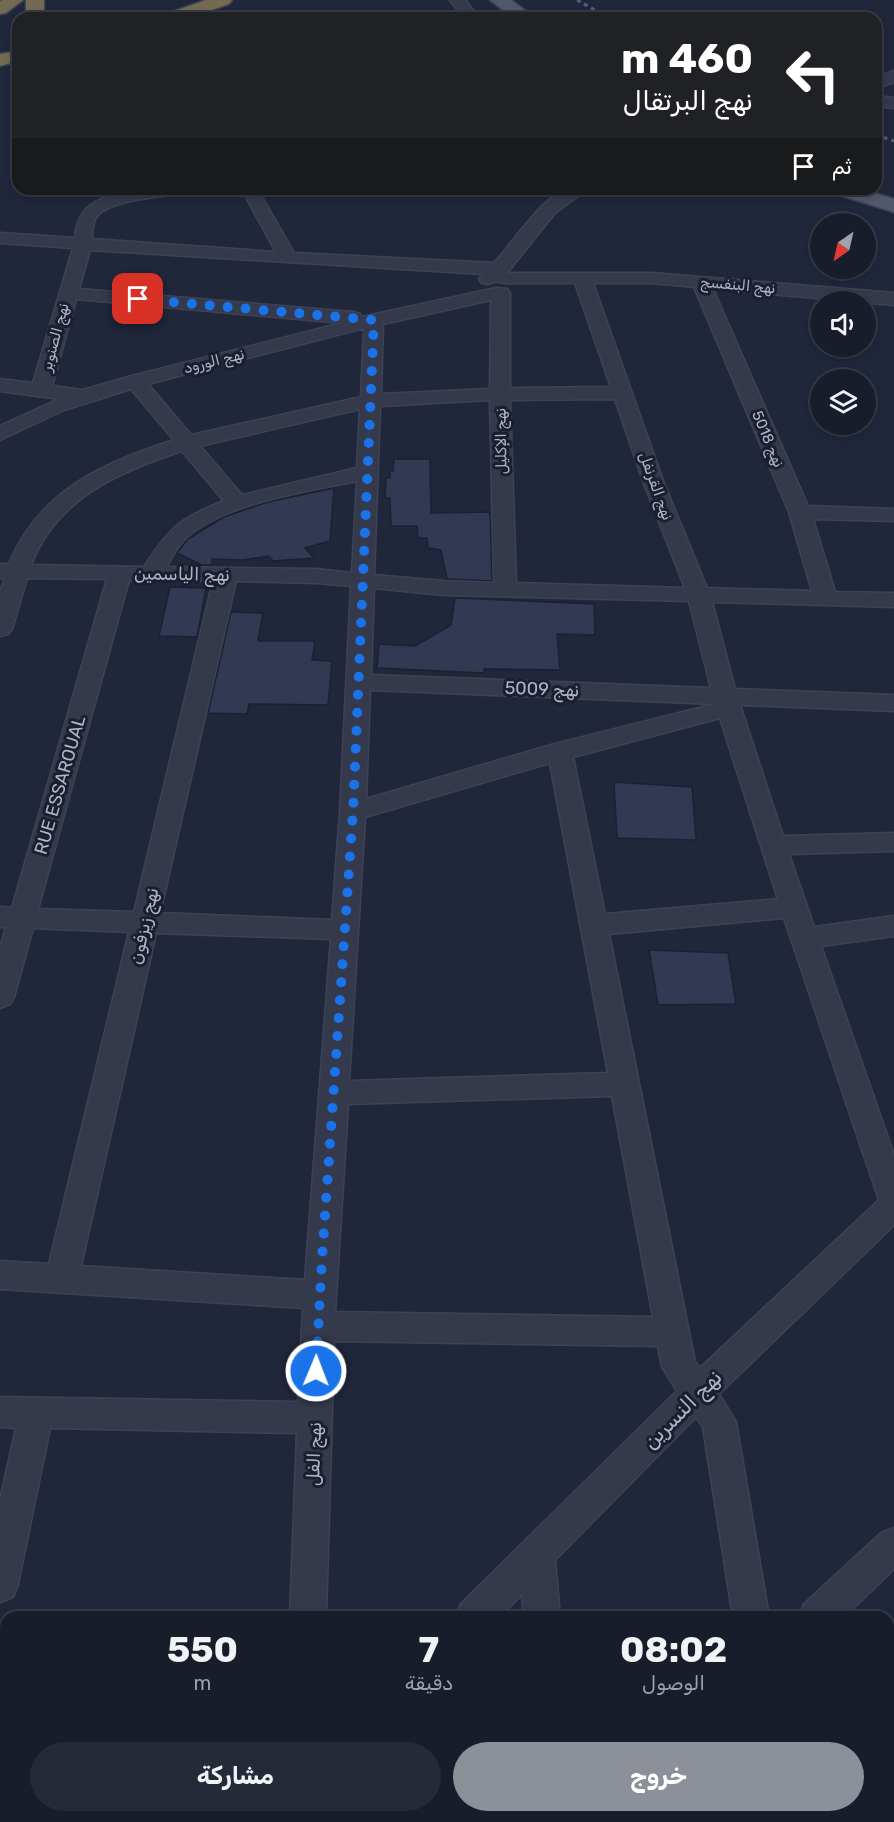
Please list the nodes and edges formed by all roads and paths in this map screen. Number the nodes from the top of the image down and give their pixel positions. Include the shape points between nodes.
1 (14, 0) edge
2 (223, 0) edge
3 (457, 0) edge
4 (499, 0) edge
5 (0, 9) edge
6 (189, 12) edge
7 (467, 12) edge
8 (517, 12) edge
9 (146, 195) edge
10 (254, 195) edge
11 (569, 195) edge
12 (859, 195) edge
13 (894, 206) edge
14 (0, 238) edge
15 (83, 243) junction
16 (288, 258) junction
17 (582, 277) junction
18 (701, 282) junction
19 (502, 283) junction
20 (67, 293) junction
21 (894, 298) edge
22 (374, 320) junction
23 (135, 381) junction
24 (0, 385) edge
25 (41, 390) junction
26 (624, 393) junction
27 (500, 394) junction
28 (83, 396) junction
29 (370, 401) junction
30 (0, 434) edge
31 (185, 443) junction
32 (367, 472) junction
33 (238, 504) junction
34 (800, 512) junction
35 (894, 515) edge
36 (10, 571) edge
37 (120, 573) junction
38 (151, 573) junction
39 (226, 575) junction
40 (364, 581) junction
41 (505, 589) junction
42 (699, 595) junction
43 (826, 599) junction
44 (894, 600) edge
45 (0, 629) edge
46 (360, 682) junction
47 (727, 702) junction
48 (894, 703) edge
49 (560, 751) junction
50 (353, 812) junction
51 (894, 842) edge
52 (773, 845) junction
53 (795, 907) junction
54 (11, 918) edge
55 (145, 923) junction
56 (594, 925) junction
57 (894, 926) edge
58 (344, 930) junction
59 (805, 938) junction
60 (0, 997) edge
61 (626, 1084) junction
62 (334, 1093) junction
63 (894, 1200) edge
64 (894, 1205) edge
65 (0, 1275) edge
66 (62, 1277) junction
67 (320, 1294) junction
68 (318, 1326) junction
69 (672, 1332) junction
70 (698, 1392) junction
71 (0, 1412) edge
72 (36, 1413) junction
73 (315, 1418) junction
74 (894, 1545) edge
75 (537, 1555) junction
76 (0, 1584) edge
77 (308, 1611) edge
78 (480, 1611) edge
79 (542, 1611) edge
80 (750, 1611) edge
81 (823, 1611) edge

1 - 5 highway
2 - 6 highway
3 - 7 street
4 - 8 main road
9 - 15 street, نهج الصنوبر via 105,204 91,212 84,223
10 - 16 street
11 - 19 street, نهج الإكليل via 531,230
12 - 13 main road
14 - 15 street
15 - 16 street
15 - 20 street, نهج الصنوبر
16 - 19 street
17 - 18 street, نهج البنفسج
17 - 19 street, نهج البنفسج
17 - 26 street, نهج القرنفل
18 - 21 street, نهج البنفسج
18 - 34 street, نهج 5018
19 - 22 street, نهج الورود via 435,306
19 - 27 street, نهج الإكليل
20 - 22 street
20 - 25 street, نهج الصنوبر
22 - 23 street, نهج الورود
22 - 29 street, نهج الفل
23 - 28 street, نهج الورود
23 - 31 street
24 - 25 street
25 - 28 street, نهج الصنوبر
26 - 27 street
26 - 42 street, نهج القرنفل via 653,481
27 - 29 street
27 - 41 street, نهج الإكليل
28 - 30 street, نهج الورود
29 - 31 street
29 - 32 street, نهج الفل
31 - 33 street
31 - 36 street via 130,462 66,501 49,515
32 - 33 street
32 - 40 street, نهج الفل
33 - 38 street via 190,524 170,544
34 - 35 street
34 - 43 street, نهج 5018
36 - 37 street, نهج الياسمين
36 - 45 street
37 - 38 street, نهج الياسمين
37 - 54 street, RUE ESSAROUAL
38 - 39 street, نهج الياسمين
39 - 40 street, نهج الياسمين
39 - 55 street, نهج زيزفون
40 - 41 street, نهج الياسمين
40 - 46 street, نهج الفل
41 - 42 street, نهج الياسمين
42 - 43 street, نهج الياسمين
42 - 47 street, نهج القرنفل
43 - 44 street, نهج الياسمين
46 - 47 street, نهج 5009
46 - 50 street, نهج الفل
47 - 48 street, نهج 5009
47 - 49 street
47 - 52 street, نهج القرنفل
49 - 50 street
49 - 56 street
50 - 58 street, نهج الفل
51 - 52 street
52 - 53 street, نهج القرنفل
53 - 56 street
53 - 59 street, نهج القرنفل
54 - 55 street
54 - 60 street, RUE ESSAROUAL
55 - 58 street
55 - 66 street, نهج زيزفون
56 - 61 street
57 - 59 street
58 - 62 street, نهج الفل
59 - 63 street, نهج القرنفل
61 - 62 street
61 - 69 street
62 - 67 street, نهج الفل
64 - 70 street, نهج النسرين
65 - 66 street
66 - 67 street
67 - 68 street, نهج الفل
68 - 69 street
68 - 73 street, نهج الفل
69 - 70 street via 679,1367
70 - 75 street, نهج النسرين
70 - 80 street via 719,1422
71 - 72 street
72 - 73 street
72 - 76 street
73 - 77 street, نهج الفل
74 - 81 street
75 - 78 street, نهج النسرين
75 - 79 street

